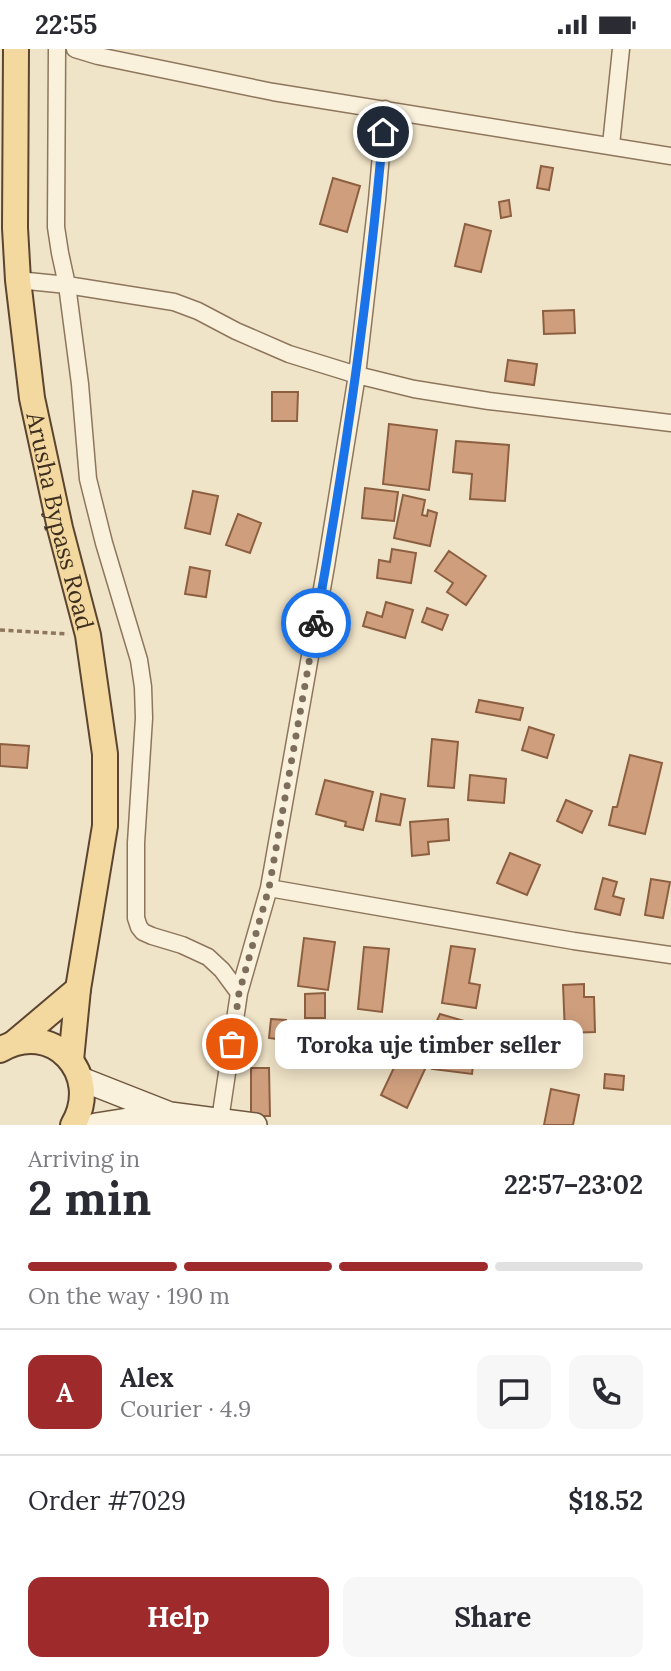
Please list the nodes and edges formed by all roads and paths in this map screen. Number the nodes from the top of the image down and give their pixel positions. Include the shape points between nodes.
1 (57, 49) edge
2 (75, 49) edge
3 (621, 49) edge
4 (10, 62) edge
5 (385, 109) junction
6 (611, 145) junction
7 (671, 156) edge
8 (18, 280) junction
9 (68, 285) junction
10 (357, 375) junction
11 (671, 423) edge
12 (0, 629) edge
13 (88, 635) junction
14 (269, 888) junction
15 (671, 955) edge
16 (78, 989) junction
17 (239, 993) junction
18 (7, 1047) edge
19 (76, 1069) junction
20 (170, 1114) junction
21 (220, 1120) junction
22 (73, 1125) edge
23 (96, 1125) edge
24 (255, 1125) edge

1 - 9 street via 56,227
2 - 5 street via 273,92
3 - 6 street
4 - 8 main road, Arusha Bypass Road
5 - 6 street
5 - 10 street
6 - 7 street
8 - 9 street
8 - 13 main road, Arusha Bypass Road via 32,398
9 - 10 street via 173,302 289,354
9 - 17 street via 88,479 143,687 136,843 138,927 208,957
10 - 11 street via 489,401
10 - 14 street
12 - 13 path
13 - 16 main road, Arusha Bypass Road via 104,754 105,826
14 - 15 street
14 - 17 street
16 - 18 main road
16 - 19 main road, Arusha Bypass Road
17 - 21 street
18 - 19 main road via 30,1041 46,1043 60,1049
19 - 20 street
19 - 22 main road, Arusha Bypass Road via 83,1096
20 - 21 street
20 - 23 street
21 - 24 street

